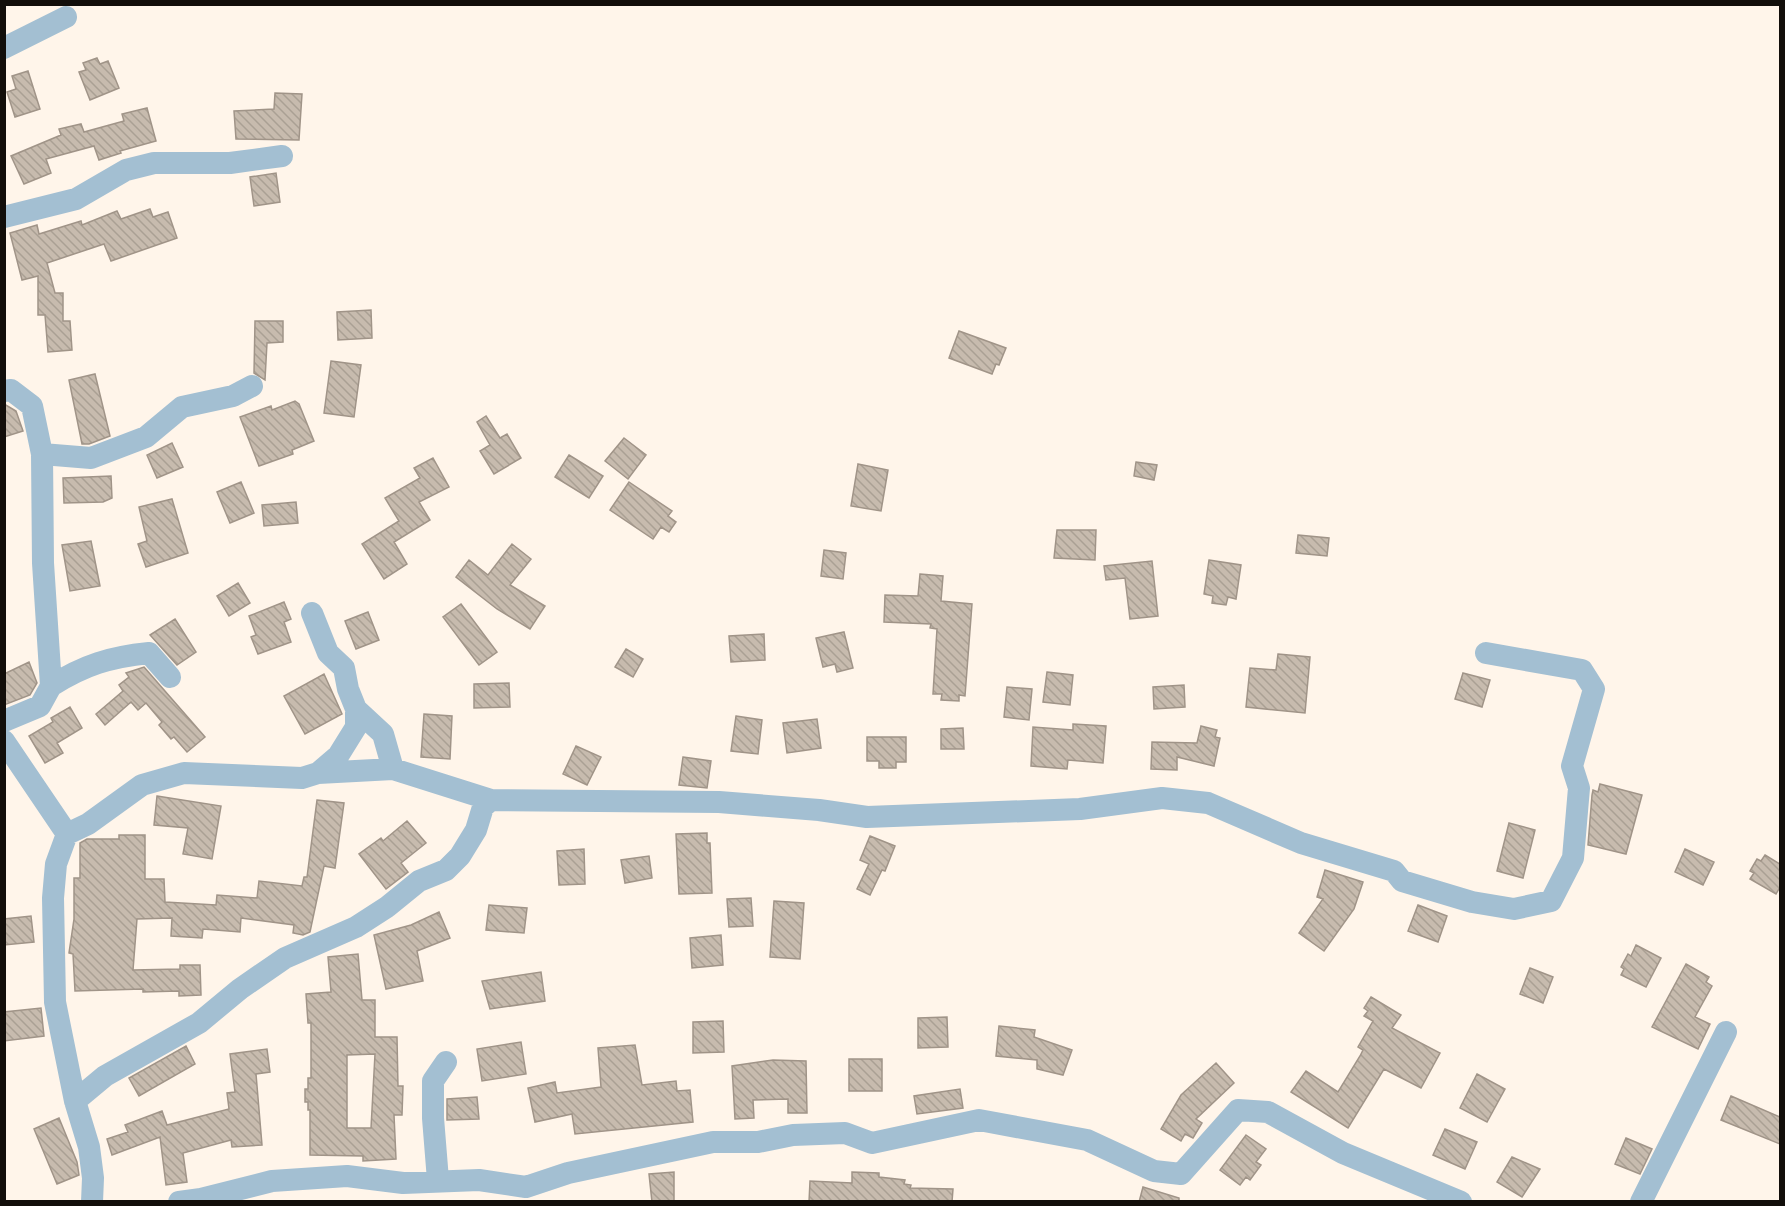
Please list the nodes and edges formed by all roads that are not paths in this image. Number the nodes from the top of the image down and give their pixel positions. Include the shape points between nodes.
1 (66, 17) dead end
2 (4, 48) edge
3 (282, 156) dead end
4 (4, 217) edge
5 (252, 386) dead end
6 (4, 391) edge
7 (42, 454) junction
8 (312, 614) dead end
9 (1486, 653) dead end
10 (170, 677) dead end
11 (51, 686) junction
12 (356, 709) junction
13 (4, 721) edge
14 (4, 741) edge
15 (393, 769) junction
16 (318, 773) junction
17 (491, 800) junction
18 (67, 834) junction
19 (1726, 1032) dead end
20 (446, 1062) dead end
21 (75, 1101) junction
22 (438, 1180) junction
23 (92, 1202) edge
24 (179, 1202) edge
25 (1461, 1202) edge
26 (1641, 1202) edge

1 - 2 street
3 - 4 street via 230,163 154,163 126,170 76,199
5 - 7 street via 232,396 182,407 146,437 91,458
6 - 7 street via 11,390 32,406
7 - 11 street via 43,563
8 - 12 street via 328,653 344,668
9 - 17 street via 1582,670 1594,689 1572,766 1579,788 1574,858 1551,901 1514,909 1472,902 1402,881 1394,871 1301,843 1208,803 1162,798 1069,810 867,817 719,802
10 - 11 street via 149,653 79,668
11 - 13 street via 40,706
12 - 15 street via 383,734
12 - 16 street via 356,727 338,756
14 - 18 street
15 - 16 street
15 - 17 street
16 - 18 street via 302,778 184,772 142,785 88,824
17 - 21 street via 483,807 476,830 460,856 446,870 419,881 356,927 285,958 199,1023 105,1076
18 - 21 street via 56,864 53,898 55,1002
19 - 26 street
20 - 22 street via 433,1081
21 - 23 street via 89,1147
22 - 24 street via 403,1184 347,1176 272,1181
22 - 25 street via 479,1180 526,1187 568,1173 713,1142 758,1142 793,1135 845,1133 872,1143 979,1120 1087,1140 1154,1172 1181,1174 1238,1110 1268,1112 1343,1153

